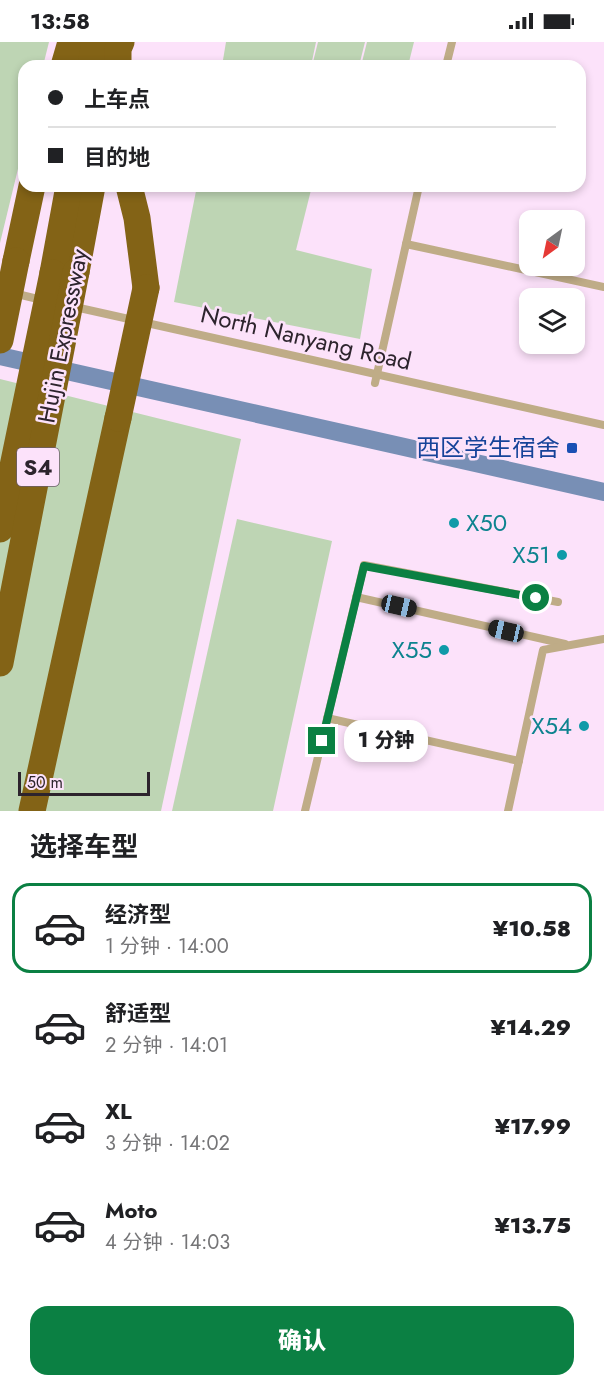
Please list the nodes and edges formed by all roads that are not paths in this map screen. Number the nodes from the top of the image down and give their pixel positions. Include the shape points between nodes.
1 (71, 42) edge
2 (452, 42) edge
3 (114, 51) edge
4 (66, 60) edge
5 (100, 60) edge
6 (448, 60) edge
7 (31, 192) edge
8 (69, 192) edge
9 (90, 192) edge
10 (130, 192) edge
11 (418, 192) edge
12 (406, 244) junction
13 (64, 272) junction
14 (604, 287) edge
15 (0, 290) edge
16 (0, 340) edge
17 (377, 374) junction
18 (375, 383) dead end
19 (604, 424) edge
20 (0, 529) edge
21 (356, 597) junction
22 (558, 602) dead end
23 (604, 639) edge
24 (569, 645) junction
25 (0, 663) edge
26 (327, 718) junction
27 (519, 761) junction
28 (32, 811) edge
29 (305, 811) edge
30 (508, 811) edge

1 - 4 highway
2 - 6 lane
3 - 5 highway
7 - 16 highway, bridge
8 - 13 highway, Hujin Expressway / S4
9 - 13 highway, Hujin Expressway / S4
10 - 28 highway, bridge via 146,288
11 - 12 lane
12 - 14 lane
12 - 17 lane
13 - 20 highway, Hujin Expressway / S4, bridge
13 - 25 highway, Hujin Expressway / S4, bridge
15 - 17 lane, North Nanyang Road
17 - 18 lane
17 - 19 lane, North Nanyang Road
21 - 22 lane via 364,566
21 - 24 lane
21 - 26 lane
23 - 24 lane
24 - 27 lane via 543,650
26 - 27 lane
26 - 29 lane
27 - 30 lane

